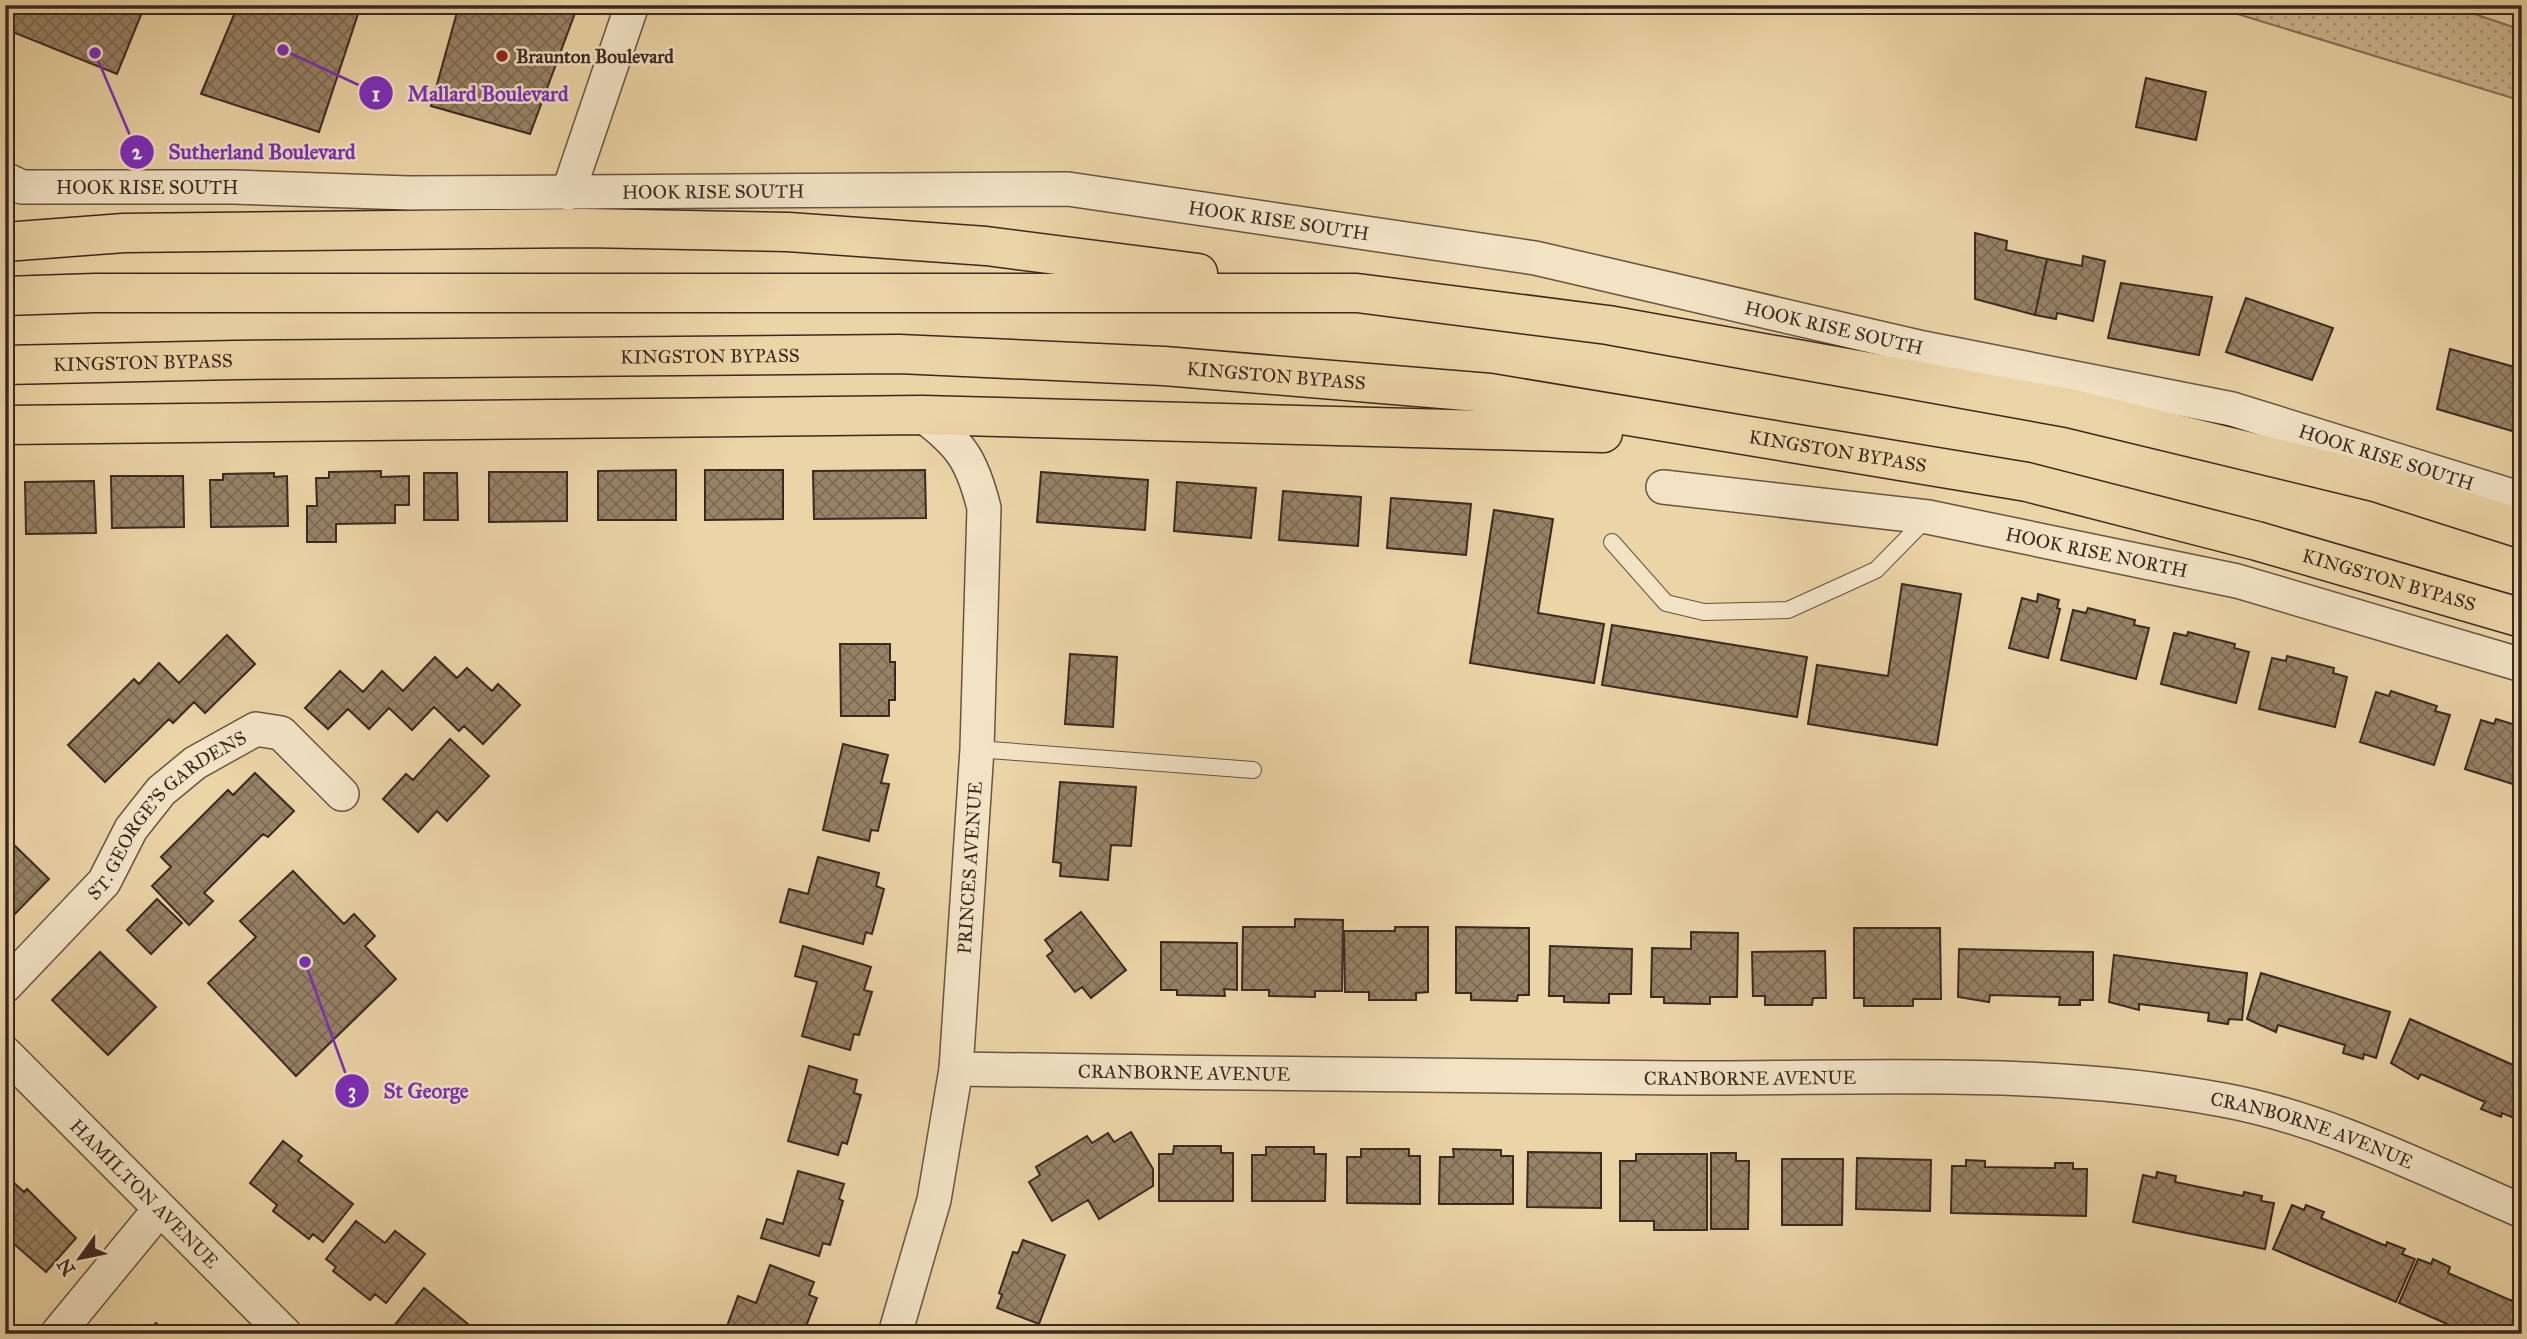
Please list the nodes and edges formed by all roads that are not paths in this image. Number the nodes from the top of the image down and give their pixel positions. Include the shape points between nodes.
1 (632, 5) edge
2 (5, 179) edge
3 (568, 193) junction
4 (5, 242) edge
5 (1357, 293) junction
6 (5, 296) edge
7 (5, 365) edge
8 (922, 415) junction
9 (5, 425) edge
10 (1828, 448) junction
11 (1663, 487) dead end
12 (2522, 499) edge
13 (1928, 517) junction
14 (2522, 529) edge
15 (1612, 542) dead end
16 (2522, 618) edge
17 (2522, 666) edge
18 (977, 749) junction
19 (1253, 770) dead end
20 (342, 794) dead end
21 (5, 986) edge
22 (5, 1053) edge
23 (956, 1069) junction
24 (159, 1210) junction
25 (2522, 1211) edge
26 (57, 1334) edge
27 (285, 1334) edge
28 (895, 1334) edge

1 - 3 street
2 - 3 street, HOOK RISE SOUTH via 22,187
3 - 12 street, HOOK RISE SOUTH via 1068,188 1535,258 1923,348 2232,409
4 - 5 highway via 165,232 586,228 788,232 986,246
5 - 6 highway
5 - 14 highway via 1608,325 2069,408 2375,482
7 - 10 highway, KINGSTON BYPASS via 899,354 1164,366 1490,393
8 - 9 highway
8 - 10 highway via 1568,431
8 - 18 street, PRINCES AVENUE via 953,438 973,470 984,508
10 - 16 highway, KINGSTON BYPASS via 2041,486 2257,541
11 - 13 street, HOOK RISE NORTH
13 - 15 lane via 1876,570 1788,610 1704,612 1666,603
13 - 17 street, HOOK RISE NORTH via 2237,581
18 - 19 lane
18 - 23 street, PRINCES AVENUE
20 - 21 street, ST. GEORGE'S GARDENS via 281,733 256,729 195,763 162,791 131,830 104,882
22 - 24 street, HAMILTON AVENUE
23 - 25 street, CRANBORNE AVENUE via 1966,1079 2133,1087 2276,1111
23 - 28 street, PRINCES AVENUE via 934,1200
24 - 26 street
24 - 27 street, HAMILTON AVENUE

